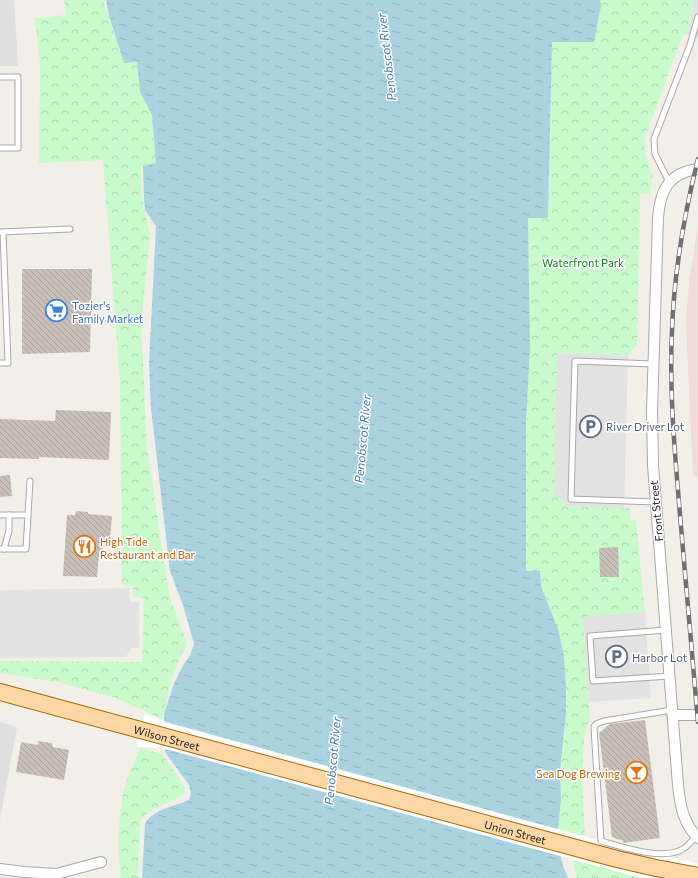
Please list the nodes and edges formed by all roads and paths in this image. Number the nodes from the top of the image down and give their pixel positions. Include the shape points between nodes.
1 (698, 16) edge
2 (0, 77) edge
3 (0, 148) edge
4 (698, 169) edge
5 (669, 182) junction
6 (70, 229) dead end
7 (2, 232) edge
8 (0, 363) edge
9 (653, 364) junction
10 (30, 481) dead end
11 (655, 502) junction
12 (0, 515) edge
13 (9, 515) junction
14 (27, 515) junction
15 (2, 549) edge
16 (666, 630) junction
17 (670, 676) junction
18 (0, 692) edge
19 (673, 712) junction
20 (698, 715) edge
21 (333, 782) joint
22 (697, 837) edge
23 (101, 862) dead end
24 (0, 869) edge
25 (698, 876) edge

1 - 5 lane via 690,45 654,139 655,154
2 - 3 lane via 18,77 18,148
4 - 5 street via 685,172
5 - 9 street, Front Street via 661,196 658,218
6 - 7 lane
7 - 8 lane via 8,363
9 - 11 street, Front Street via 652,436
9 - 11 lane via 575,361 571,499
10 - 14 lane
11 - 16 street, Front Street
12 - 13 lane
13 - 14 lane
13 - 15 lane via 9,531
14 - 15 lane via 26,549
16 - 17 street, Front Street
16 - 17 lane via 590,636 594,681
17 - 19 street, Front Street
18 - 21 main road, Wilson Street
19 - 20 street
19 - 22 street, Front Street via 681,806 686,822
19 - 22 lane via 604,721 594,727 601,841 643,852 669,853 684,848
21 - 25 main road, Union Street via 617,859
23 - 24 street via 56,874

